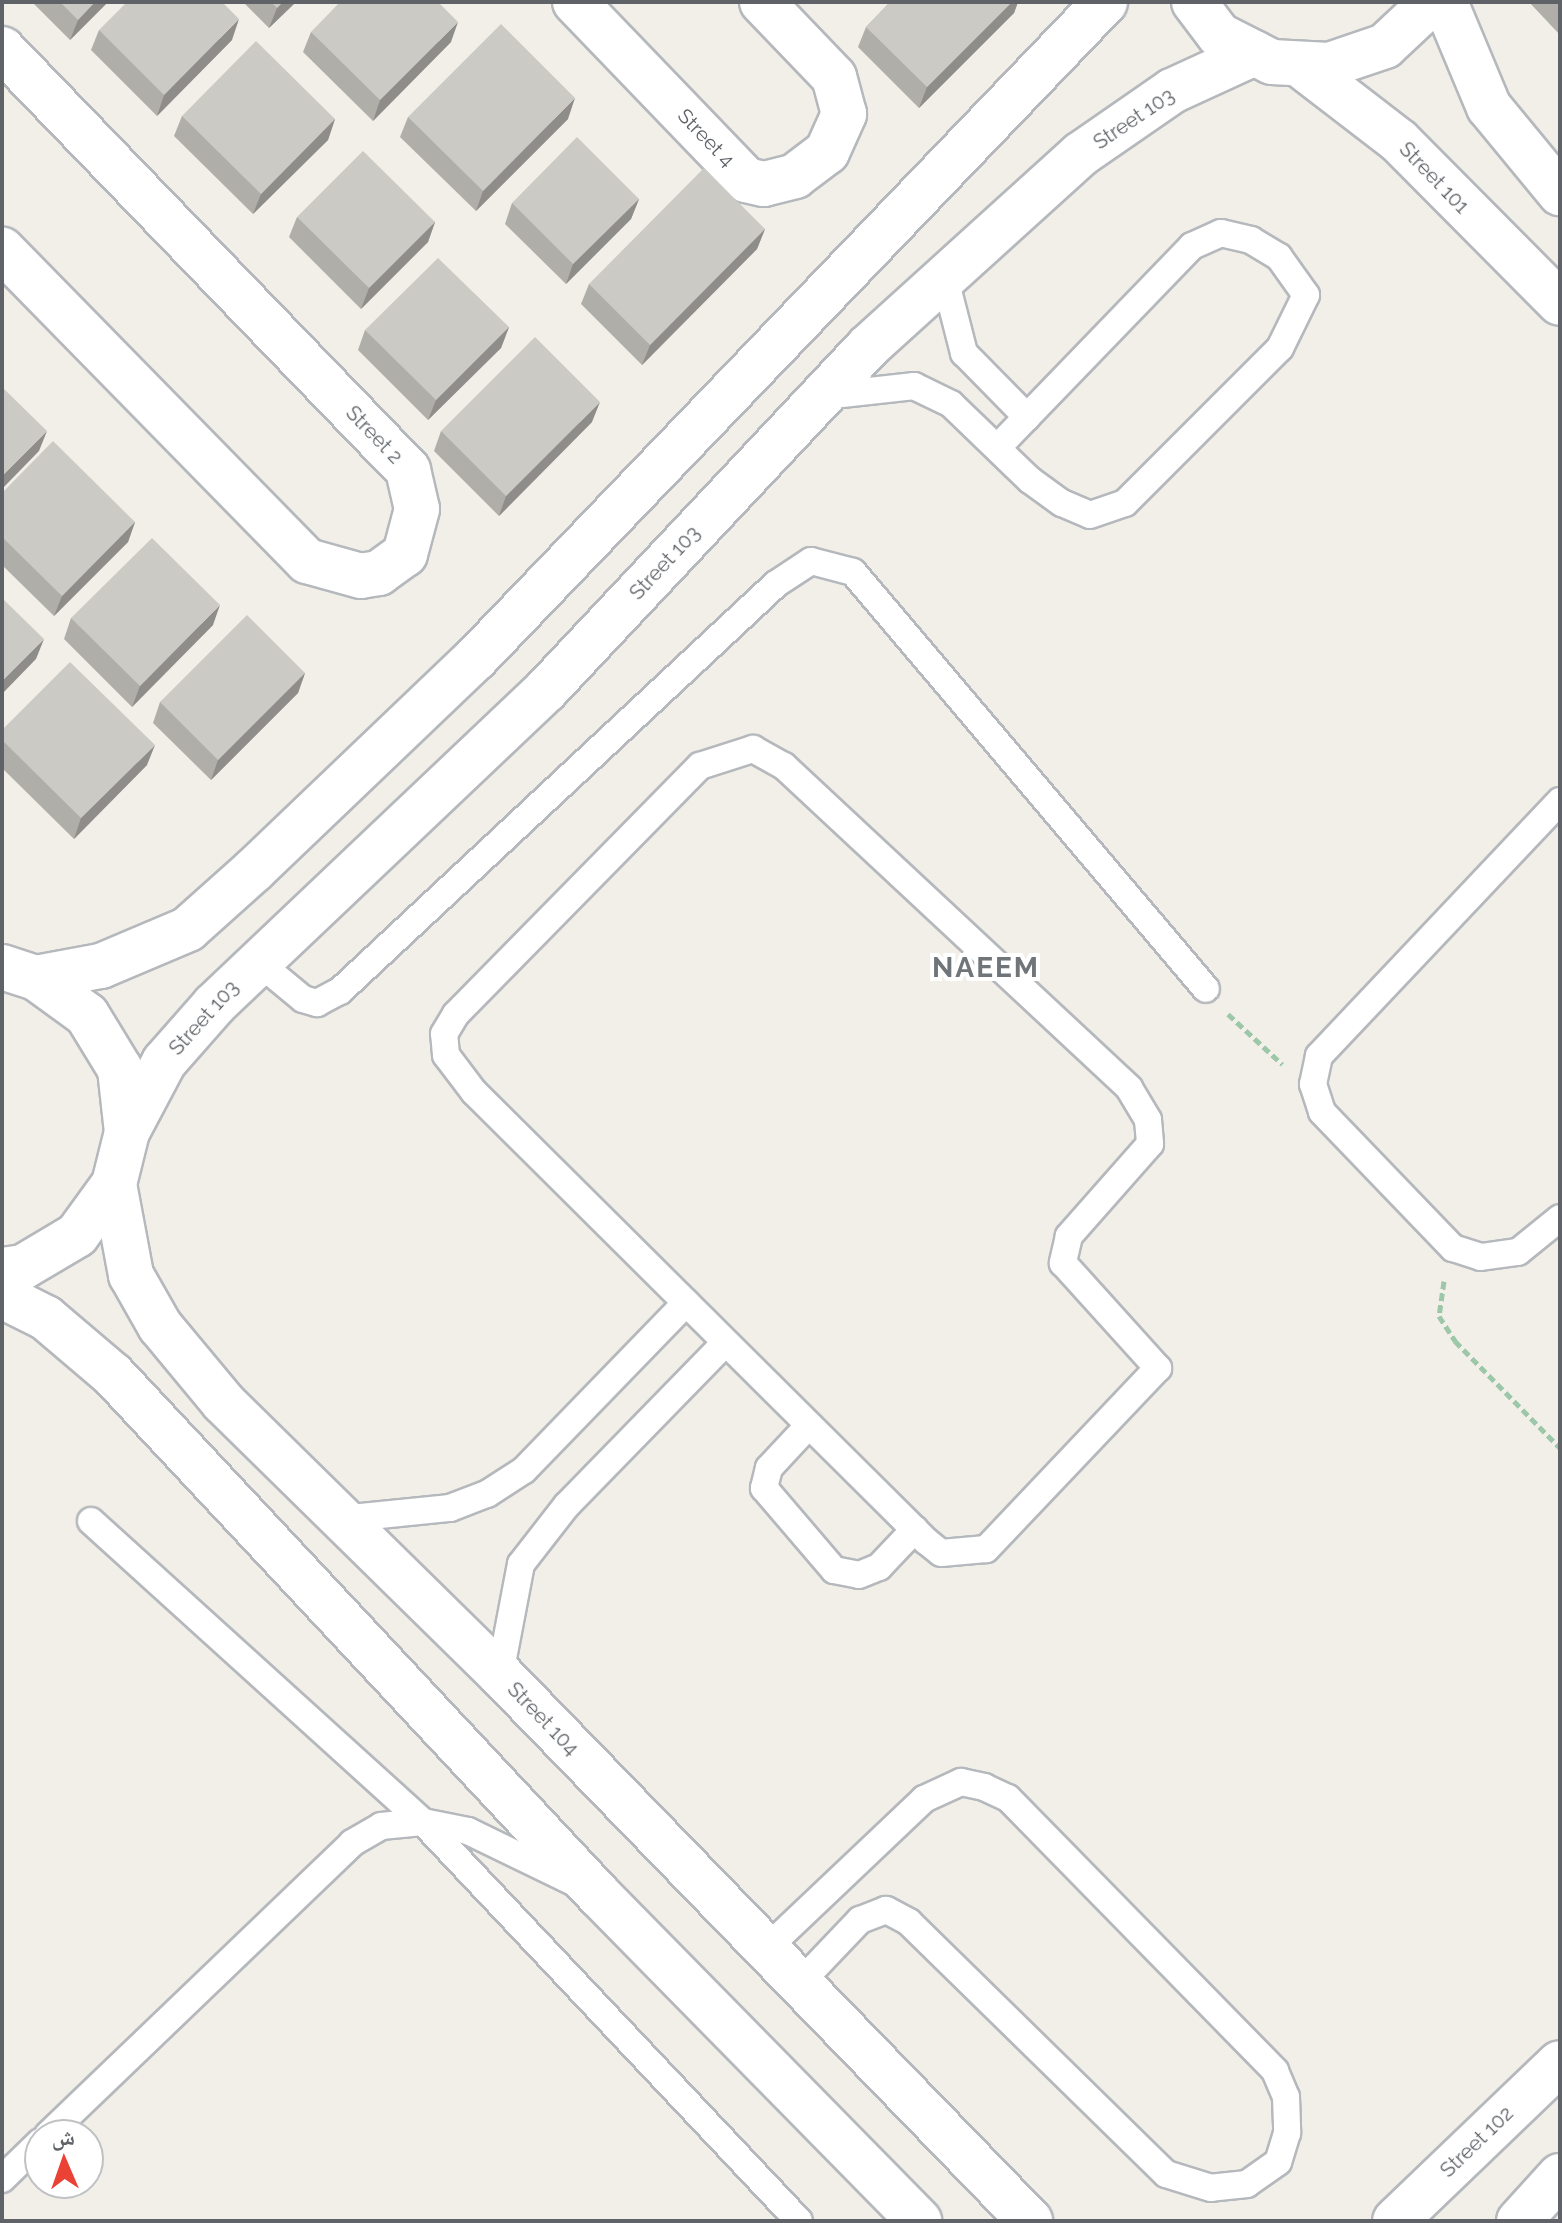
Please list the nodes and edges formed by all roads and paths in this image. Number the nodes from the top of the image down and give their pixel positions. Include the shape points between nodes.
1 (575, 2) edge
2 (762, 2) edge
3 (1105, 2) edge
4 (1194, 2) edge
5 (1432, 2) edge
6 (1445, 2) edge
7 (2, 49) edge
8 (1255, 53) junction
9 (1299, 64) junction
10 (1560, 193) edge
11 (2, 250) edge
12 (944, 275) junction
13 (1560, 303) edge
14 (822, 396) junction
15 (1027, 417) junction
16 (998, 447) junction
17 (1560, 801) edge
18 (257, 961) junction
19 (19, 972) edge
20 (1206, 989) joint
21 (1313, 1084) junction
22 (127, 1132) junction
23 (114, 1184) junction
24 (1560, 1218) edge
25 (1453, 1248) junction
26 (2, 1270) edge
27 (2, 1296) edge
28 (686, 1303) junction
29 (725, 1343) junction
30 (809, 1425) junction
31 (1560, 1448) edge
32 (341, 1519) junction
33 (91, 1521) dead end
34 (915, 1529) junction
35 (500, 1674) junction
36 (423, 1822) junction
37 (599, 1895) junction
38 (764, 1951) junction
39 (798, 1985) junction
40 (1560, 2063) edge
41 (65, 2119) edge
42 (24, 2158) edge
43 (1560, 2176) edge
44 (2, 2179) edge
45 (799, 2221) edge
46 (919, 2221) edge
47 (1030, 2221) edge
48 (1395, 2221) edge
49 (1519, 2221) edge

1 - 2 street, Street 4 via 746,180 764,184 795,176 827,152 844,114 834,77
3 - 19 street via 476,658 188,929 101,966
4 - 8 street via 1219,35
5 - 9 street via 1385,46 1329,65
6 - 10 street via 1489,107
7 - 11 street, Street 2 via 408,470 417,509 405,554 379,573 361,576 307,561
8 - 9 street
8 - 12 street, Street 103 via 1172,91 1081,154
9 - 13 street, Street 101 via 1399,141
12 - 14 street, Street 103
12 - 15 lane via 964,353
14 - 16 lane via 914,386 951,404
14 - 18 street, Street 103 via 546,690
15 - 16 lane
15 - 16 lane via 1192,246 1221,233 1279,257 1306,295 1280,348 1125,503 1090,515 1062,503
17 - 21 lane via 1319,1056
18 - 20 lane via 303,999 317,1003 340,991 776,584 811,561 853,572
18 - 22 street, Street 103 via 164,1062
19 - 22 street via 87,1015 120,1069
20 - 21 path via 1264,1053
21 - 25 lane via 1322,1112
22 - 23 street
23 - 26 street via 77,1235 23,1267
23 - 32 street, Street 104 via 131,1275 160,1326 223,1402
24 - 25 lane via 1518,1252 1481,1257
25 - 31 path via 1439,1316
27 - 37 street via 46,1318 113,1375
28 - 29 lane
28 - 32 lane via 524,1470 487,1494 450,1508
28 - 34 lane via 455,1072 444,1034 700,766 753,749 784,766 1129,1088 1148,1120 1150,1144 1069,1236 1063,1263 1152,1357 1158,1368 1151,1383 986,1549 941,1553
29 - 30 lane
29 - 35 lane via 567,1505 521,1564
30 - 34 lane
30 - 34 lane via 769,1468 764,1488 834,1570 859,1575 879,1567
32 - 35 street, Street 104
33 - 36 lane
35 - 38 street, Street 104
36 - 37 lane via 468,1831
36 - 41 lane via 381,1826 352,1843
36 - 45 lane
37 - 46 street
38 - 39 street, Street 104
38 - 39 lane via 924,1799 961,1782 984,1787 1008,1798 1275,2071 1286,2097 1287,2133 1278,2162 1247,2184 1211,2188 1166,2174 909,1922 886,1910 860,1920
39 - 47 street, Street 104
40 - 48 street, Street 102
42 - 44 lane
43 - 49 street

